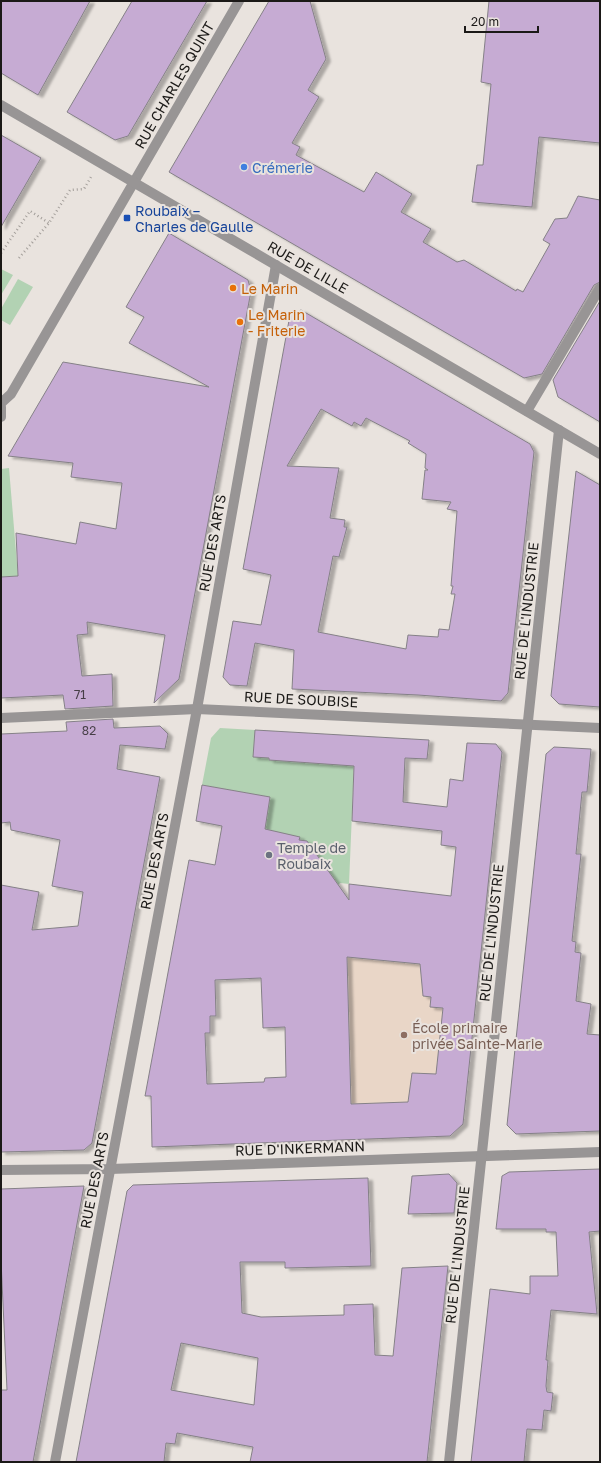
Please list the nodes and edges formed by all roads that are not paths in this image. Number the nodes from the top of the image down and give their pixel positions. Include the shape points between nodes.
1 (239, 1) edge
2 (1, 105) edge
3 (133, 183) junction
4 (276, 265) junction
5 (600, 288) edge
6 (1, 403) edge
7 (1, 407) edge
8 (527, 411) junction
9 (1, 417) edge
10 (559, 430) junction
11 (600, 454) edge
12 (197, 709) junction
13 (1, 718) edge
14 (528, 723) junction
15 (600, 728) edge
16 (600, 1152) edge
17 (481, 1156) junction
18 (110, 1169) junction
19 (1, 1170) edge
20 (55, 1462) edge
21 (449, 1462) edge

1 - 3 street, RUE CHARLES QUINT
2 - 3 street, RUE DE LILLE
3 - 4 street, RUE DE LILLE
3 - 6 street, RUE CHARLES QUINT via 12,394
4 - 8 street, RUE DE LILLE
4 - 12 street, RUE DES ARTS
5 - 8 street
7 - 9 street
8 - 10 street, RUE DE LILLE
10 - 11 street, RUE DE LILLE
10 - 14 street, RUE DE L'INDUSTRIE
12 - 13 street, RUE DE SOUBISE
12 - 14 street, RUE DE SOUBISE
12 - 18 street, RUE DES ARTS
14 - 15 street, RUE DE SOUBISE
14 - 17 street, RUE DE L'INDUSTRIE
16 - 17 street, RUE D'INKERMANN
17 - 18 street, RUE D'INKERMANN
17 - 21 street, RUE DE L'INDUSTRIE
18 - 19 street, RUE D'INKERMANN
18 - 20 street, RUE DES ARTS

